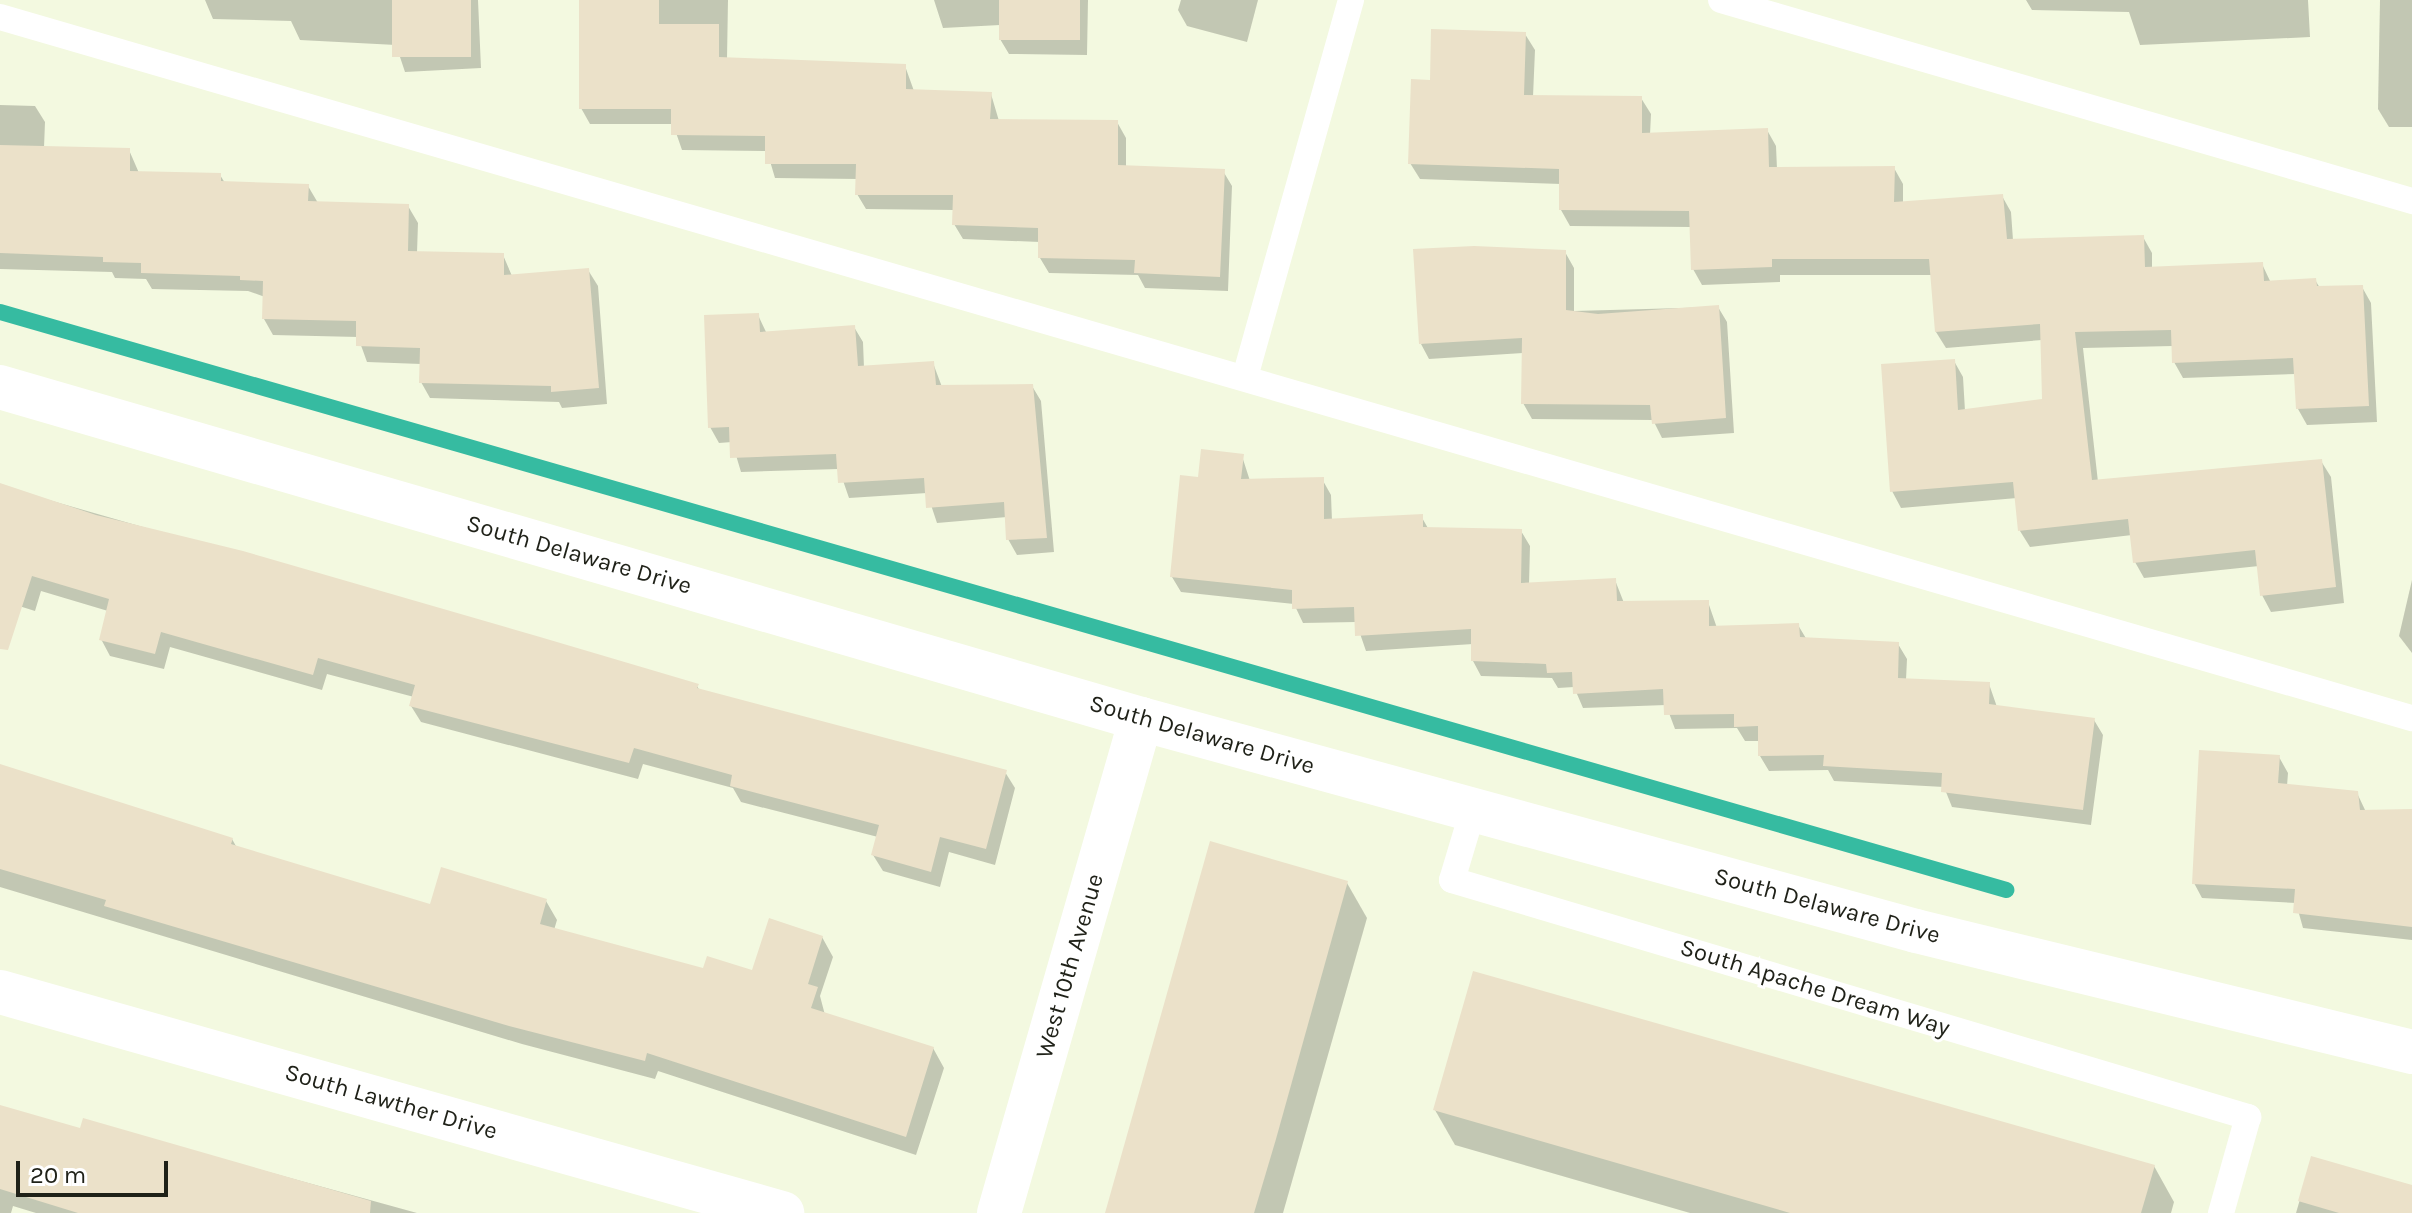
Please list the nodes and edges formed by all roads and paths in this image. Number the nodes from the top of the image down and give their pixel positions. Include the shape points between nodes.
1 (1351, 0) edge
2 (1721, 0) edge
3 (0, 17) edge
4 (2412, 201) edge
5 (1245, 377) junction
6 (0, 387) edge
7 (2412, 718) edge
8 (1141, 719) junction
9 (1473, 810) junction
10 (0, 992) edge
11 (2412, 1052) edge
12 (782, 1213) edge
13 (999, 1213) edge
14 (2221, 1213) edge

1 - 5 lane
2 - 4 lane
3 - 5 lane
5 - 7 lane
6 - 8 street, South Delaware Drive
8 - 9 street, South Delaware Drive
8 - 13 street, West 10th Avenue
9 - 11 street, South Delaware Drive via 1916,931
9 - 14 lane, South Apache Dream Way via 1452,880 2248,1117
10 - 12 street, South Lawther Drive

